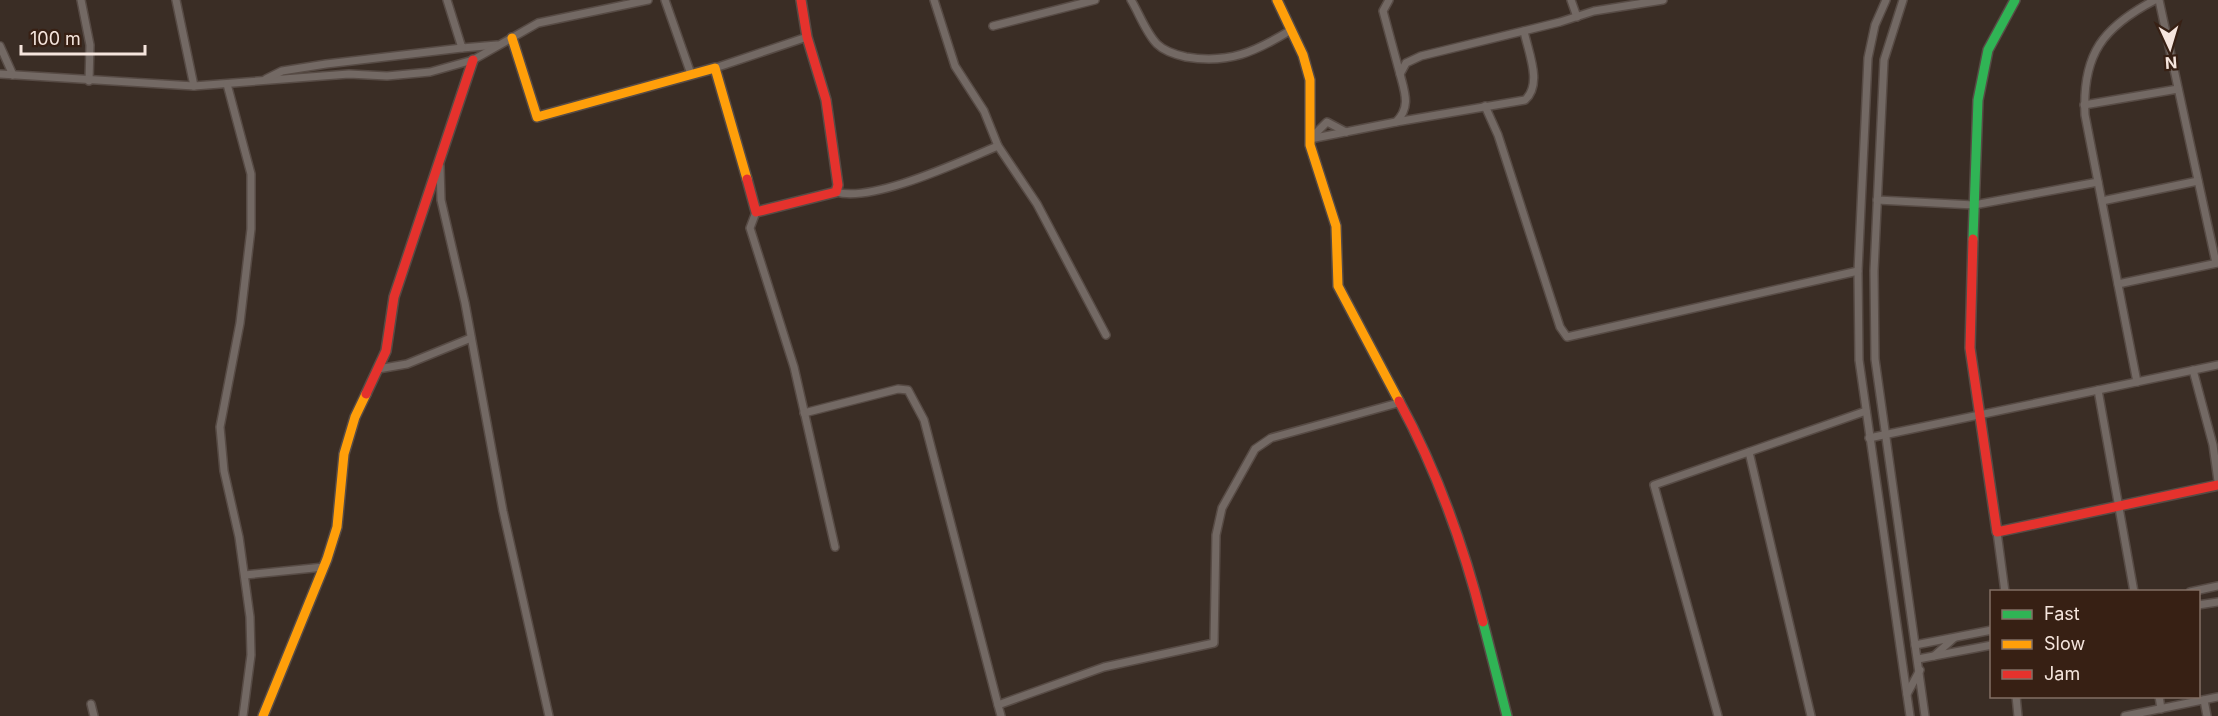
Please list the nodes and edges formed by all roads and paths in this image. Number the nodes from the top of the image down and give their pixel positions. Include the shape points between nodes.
1 (81, 0) edge
2 (176, 0) edge
3 (447, 0) edge
4 (648, 0) edge
5 (665, 0) edge
6 (801, 0) edge
7 (934, 0) edge
8 (1095, 0) edge
9 (1131, 0) edge
10 (1277, 0) edge
11 (1389, 0) edge
12 (1571, 0) edge
13 (1664, 0) edge
14 (1886, 0) edge
15 (1903, 0) edge
16 (2015, 0) edge
17 (2157, 0) edge
18 (1576, 17) junction
19 (993, 26) dead end
20 (1291, 30) junction
21 (1524, 31) junction
22 (807, 37) junction
23 (512, 38) junction
24 (499, 45) junction
25 (0, 46) edge
26 (462, 48) junction
27 (473, 60) junction
28 (716, 68) junction
29 (0, 74) edge
30 (691, 74) junction
31 (1400, 74) junction
32 (13, 75) junction
33 (89, 81) junction
34 (261, 81) junction
35 (227, 84) junction
36 (194, 86) junction
37 (2178, 89) junction
38 (2084, 105) junction
39 (1485, 106) junction
40 (1396, 122) junction
41 (1346, 132) junction
42 (1310, 139) junction
43 (998, 146) junction
44 (440, 157) junction
45 (2198, 181) junction
46 (2098, 182) junction
47 (836, 192) junction
48 (1877, 200) junction
49 (2102, 201) junction
50 (1974, 206) junction
51 (756, 212) junction
52 (2217, 263) edge
53 (1858, 271) junction
54 (2118, 284) junction
55 (1106, 335) dead end
56 (471, 338) junction
57 (2218, 365) edge
58 (378, 369) junction
59 (2193, 370) junction
60 (2137, 382) junction
61 (2098, 390) junction
62 (1398, 403) junction
63 (1866, 411) junction
64 (804, 413) junction
65 (1978, 415) junction
66 (1886, 435) junction
67 (1869, 438) junction
68 (2215, 445) edge
69 (1749, 452) junction
70 (2218, 483) edge
71 (2119, 506) junction
72 (1997, 532) junction
73 (835, 547) dead end
74 (324, 567) junction
75 (245, 575) junction
76 (2218, 586) edge
77 (2005, 590) edge
78 (2134, 590) edge
79 (2196, 590) edge
80 (2218, 602) edge
81 (2200, 605) edge
82 (1990, 630) edge
83 (1954, 638) junction
84 (1915, 645) junction
85 (1990, 645) edge
86 (1934, 656) junction
87 (1918, 659) junction
88 (1920, 670) junction
89 (1907, 695) junction
90 (2218, 697) edge
91 (2016, 698) edge
92 (2159, 698) edge
93 (2204, 700) junction
94 (91, 704) dead end
95 (998, 705) junction
96 (2161, 708) junction
97 (94, 716) edge
98 (243, 716) edge
99 (263, 716) edge
100 (549, 716) edge
101 (1001, 716) edge
102 (1507, 716) edge
103 (1718, 716) edge
104 (1811, 716) edge
105 (1910, 716) edge
106 (1925, 716) edge
107 (2018, 716) edge
108 (2126, 716) edge
109 (2207, 716) edge

1 - 33 street via 90,45
2 - 36 street
3 - 26 street
4 - 23 street via 538,23
5 - 30 street
6 - 22 street
7 - 43 street via 955,66 984,111
8 - 19 street
9 - 20 street via 1157,44 1181,56 1202,60 1249,53
10 - 20 street
11 - 31 street via 1383,11
12 - 18 street
13 - 18 street
14 - 53 street via 1868,58
15 - 48 street via 1884,60
16 - 50 street via 1988,50 1978,100
17 - 37 street
17 - 38 street via 2125,16 2104,36 2092,58 2084,86
18 - 21 street
20 - 42 street via 1310,80
21 - 31 street via 1421,56 1406,63
21 - 39 street via 1535,84 1532,94 1525,100
22 - 28 street
22 - 47 street via 826,100
23 - 24 street
23 - 30 street via 537,117
24 - 26 street
24 - 27 street
25 - 32 street
26 - 34 street via 282,71
27 - 34 street via 430,72
27 - 44 street
28 - 30 street
28 - 51 street
29 - 32 street
31 - 40 street via 1407,100 1405,113
32 - 33 street
33 - 36 street
34 - 35 street
35 - 36 street
35 - 75 street via 252,174 251,229 240,323 220,427 224,471
37 - 38 street
37 - 45 street
38 - 46 street
39 - 40 street
39 - 53 street via 1560,327 1567,337
40 - 41 street
41 - 42 street
41 - 42 street via 1327,122
42 - 62 street via 1336,226 1338,286
43 - 47 street via 887,189 844,195
43 - 55 street via 1036,204
44 - 56 street via 441,200
44 - 58 street via 394,297 386,351
45 - 49 street
45 - 52 street
46 - 49 street
46 - 50 street
47 - 51 street
48 - 50 street
48 - 66 street via 1875,359
49 - 54 street
50 - 65 street via 1970,348
51 - 64 street via 750,228 781,318
52 - 54 street
53 - 63 street via 1859,360
54 - 60 street
56 - 58 street via 407,364
56 - 100 street via 503,511
57 - 59 street
58 - 74 street via 355,417 344,454 337,527
59 - 60 street
59 - 68 street
60 - 61 street
61 - 65 street
61 - 71 street
62 - 95 street via 1272,438 1255,449 1221,508 1216,535 1214,643 1104,667
62 - 102 street via 1417,434 1452,525 1480,609
63 - 67 street
63 - 69 street
64 - 73 street
64 - 95 street via 898,389 908,390 924,420
65 - 66 street
65 - 72 street
66 - 67 street
66 - 84 street
67 - 89 street
68 - 70 street
69 - 103 street via 1654,485
69 - 104 street
70 - 71 street
71 - 72 street
71 - 78 street
72 - 77 street
74 - 75 street
74 - 99 street
75 - 98 street via 251,655
76 - 79 street
80 - 81 street
82 - 83 street
83 - 84 street
83 - 86 street
84 - 87 street
85 - 86 street
86 - 87 street
87 - 88 street
88 - 89 street
88 - 106 street
89 - 105 street
90 - 93 street
91 - 107 street
92 - 96 street
93 - 96 street
93 - 109 street
94 - 97 street
95 - 101 street
96 - 108 street

